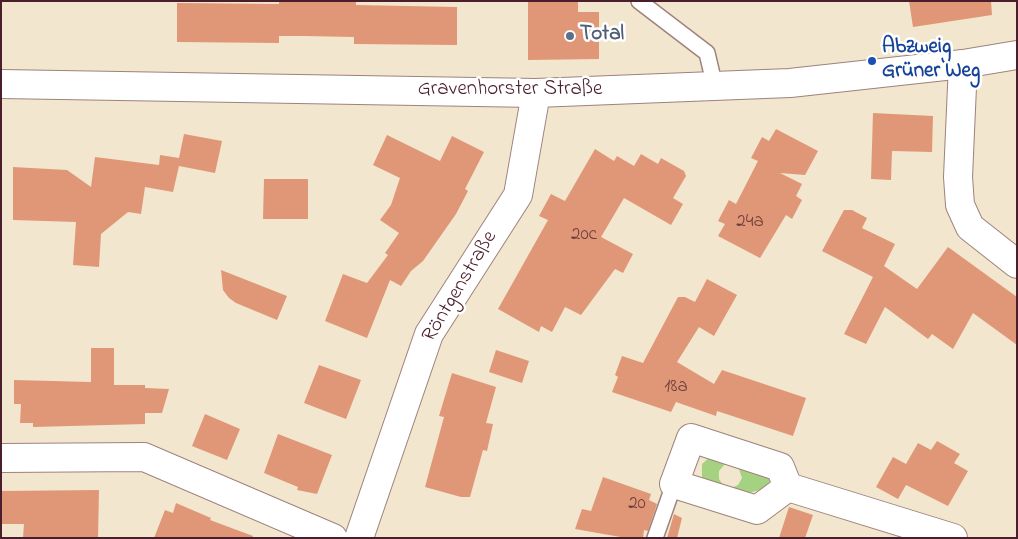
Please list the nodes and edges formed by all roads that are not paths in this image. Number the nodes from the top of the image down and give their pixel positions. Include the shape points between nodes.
1 (639, 1) edge
2 (1017, 55) edge
3 (963, 64) junction
4 (1, 84) edge
5 (715, 87) junction
6 (536, 93) junction
7 (1017, 264) edge
8 (1, 458) edge
9 (674, 484) junction
10 (788, 487) junction
11 (333, 538) edge
12 (359, 538) edge
13 (654, 538) edge
14 (953, 538) edge

1 - 5 lane via 707,53
2 - 3 street, Gravenhorster Straße
3 - 5 street, Gravenhorster Straße via 799,82
3 - 7 street via 958,177 960,205 970,227
4 - 6 street, Gravenhorster Straße
5 - 6 street, Gravenhorster Straße
6 - 12 street, Röntgenstraße via 518,195 429,334
8 - 11 street via 144,457
9 - 10 street via 757,510
9 - 10 street via 691,438 780,467
9 - 13 lane
10 - 14 street

